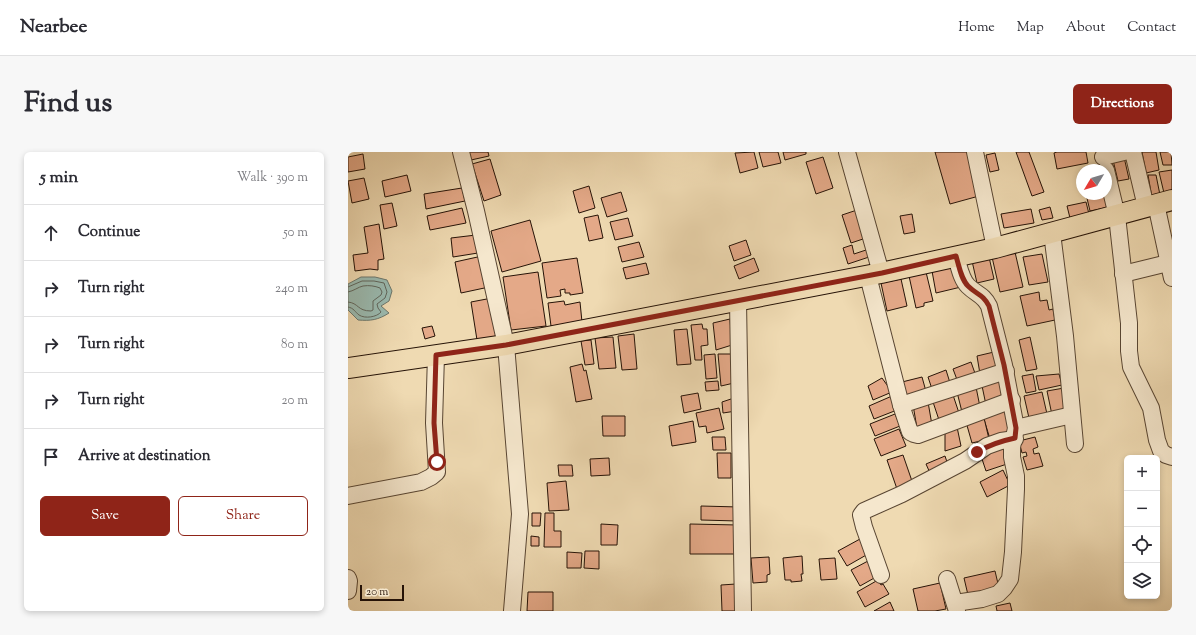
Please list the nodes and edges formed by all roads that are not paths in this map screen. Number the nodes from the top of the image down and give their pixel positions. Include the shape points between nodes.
1 (461, 152) edge
2 (847, 152) edge
3 (975, 152) edge
4 (1124, 152) edge
5 (1133, 152) edge
6 (1104, 162) edge
7 (1158, 203) edge
8 (1117, 216) junction
9 (1052, 233) junction
10 (995, 248) junction
11 (956, 256) junction
12 (1170, 270) edge
13 (1123, 274) junction
14 (875, 275) junction
15 (738, 301) junction
16 (506, 345) junction
17 (436, 355) junction
18 (348, 368) edge
19 (1006, 371) junction
20 (1012, 400) junction
21 (901, 405) junction
22 (1072, 415) junction
23 (1016, 434) junction
24 (1075, 444) dead end
25 (1172, 457) edge
26 (348, 496) edge
27 (881, 575) dead end
28 (348, 578) edge
29 (946, 579) dead end
30 (348, 591) edge
31 (956, 607) edge
32 (512, 611) edge
33 (743, 611) edge

1 - 16 street
2 - 14 street
3 - 10 street
4 - 6 street
5 - 7 street
6 - 8 street
7 - 8 main road
7 - 12 street
8 - 9 main road
8 - 13 street
9 - 10 main road
9 - 22 street
10 - 11 main road
11 - 14 main road
11 - 19 street via 962,278 968,286 985,298 989,306
12 - 13 street
13 - 25 street via 1131,367 1151,408 1161,451
14 - 15 main road
14 - 21 street
15 - 16 main road
15 - 33 street
16 - 17 main road
16 - 32 street via 520,514
17 - 18 main road
17 - 26 street via 434,423 437,472 421,482
19 - 20 street
19 - 21 street
20 - 21 street via 918,435 910,432
20 - 23 street
22 - 23 street
22 - 24 street
23 - 27 street via 987,446 965,461 864,511 861,515 864,527
23 - 31 street via 1012,447 1016,489 1010,579 998,594
28 - 30 street
29 - 31 street

